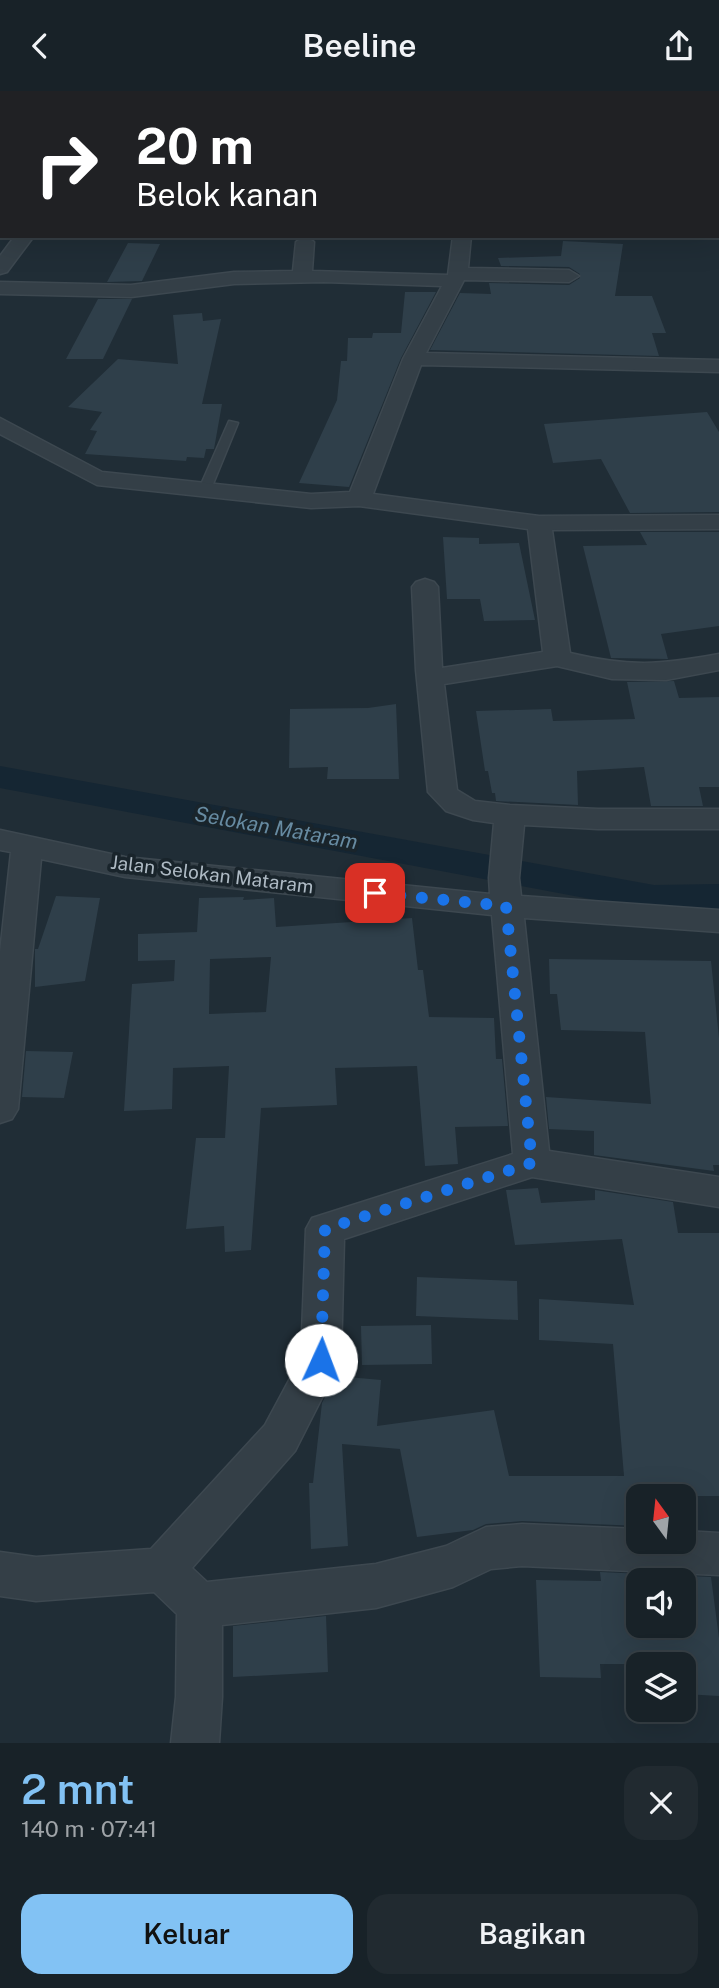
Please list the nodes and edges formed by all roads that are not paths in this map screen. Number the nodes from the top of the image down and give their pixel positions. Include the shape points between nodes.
1 (23, 238) edge
2 (462, 238) edge
3 (305, 242) dead end
4 (0, 268) edge
5 (302, 276) junction
6 (569, 276) dead end
7 (456, 278) junction
8 (0, 288) edge
9 (414, 359) junction
10 (719, 366) edge
11 (233, 423) dead end
12 (0, 425) edge
13 (205, 489) junction
14 (253, 496) junction
15 (359, 499) junction
16 (719, 522) edge
17 (266, 523) dead end
18 (539, 523) junction
19 (425, 587) dead end
20 (557, 658) junction
21 (719, 662) edge
22 (430, 678) junction
23 (719, 819) edge
24 (509, 822) junction
25 (13, 843) edge
26 (505, 892) junction
27 (719, 921) edge
28 (0, 1109) edge
29 (532, 1163) junction
30 (719, 1192) edge
31 (719, 1554) edge
32 (162, 1570) junction
33 (0, 1573) edge
34 (199, 1605) junction
35 (195, 1743) edge

1 - 4 street
2 - 7 street
3 - 5 street
5 - 7 street
5 - 8 street via 131,291
6 - 7 street
7 - 9 street
9 - 10 street
9 - 15 street
11 - 13 lane
12 - 13 street via 97,478
13 - 14 street
14 - 15 street
14 - 17 street
15 - 18 street
16 - 18 street
18 - 20 street
19 - 22 street
20 - 21 street via 612,671 666,672
20 - 22 street
22 - 24 street via 443,792 459,807
23 - 24 street
24 - 26 street
25 - 26 street, Jalan Selokan Mataram via 125,867
25 - 28 street
26 - 27 street, Jalan Selokan Mataram
26 - 29 street
29 - 30 street
29 - 32 street via 325,1229 321,1360 280,1438
31 - 34 street via 522,1545 486,1548 453,1566 376,1586
32 - 33 street via 36,1579
32 - 34 street
34 - 35 street via 200,1697

